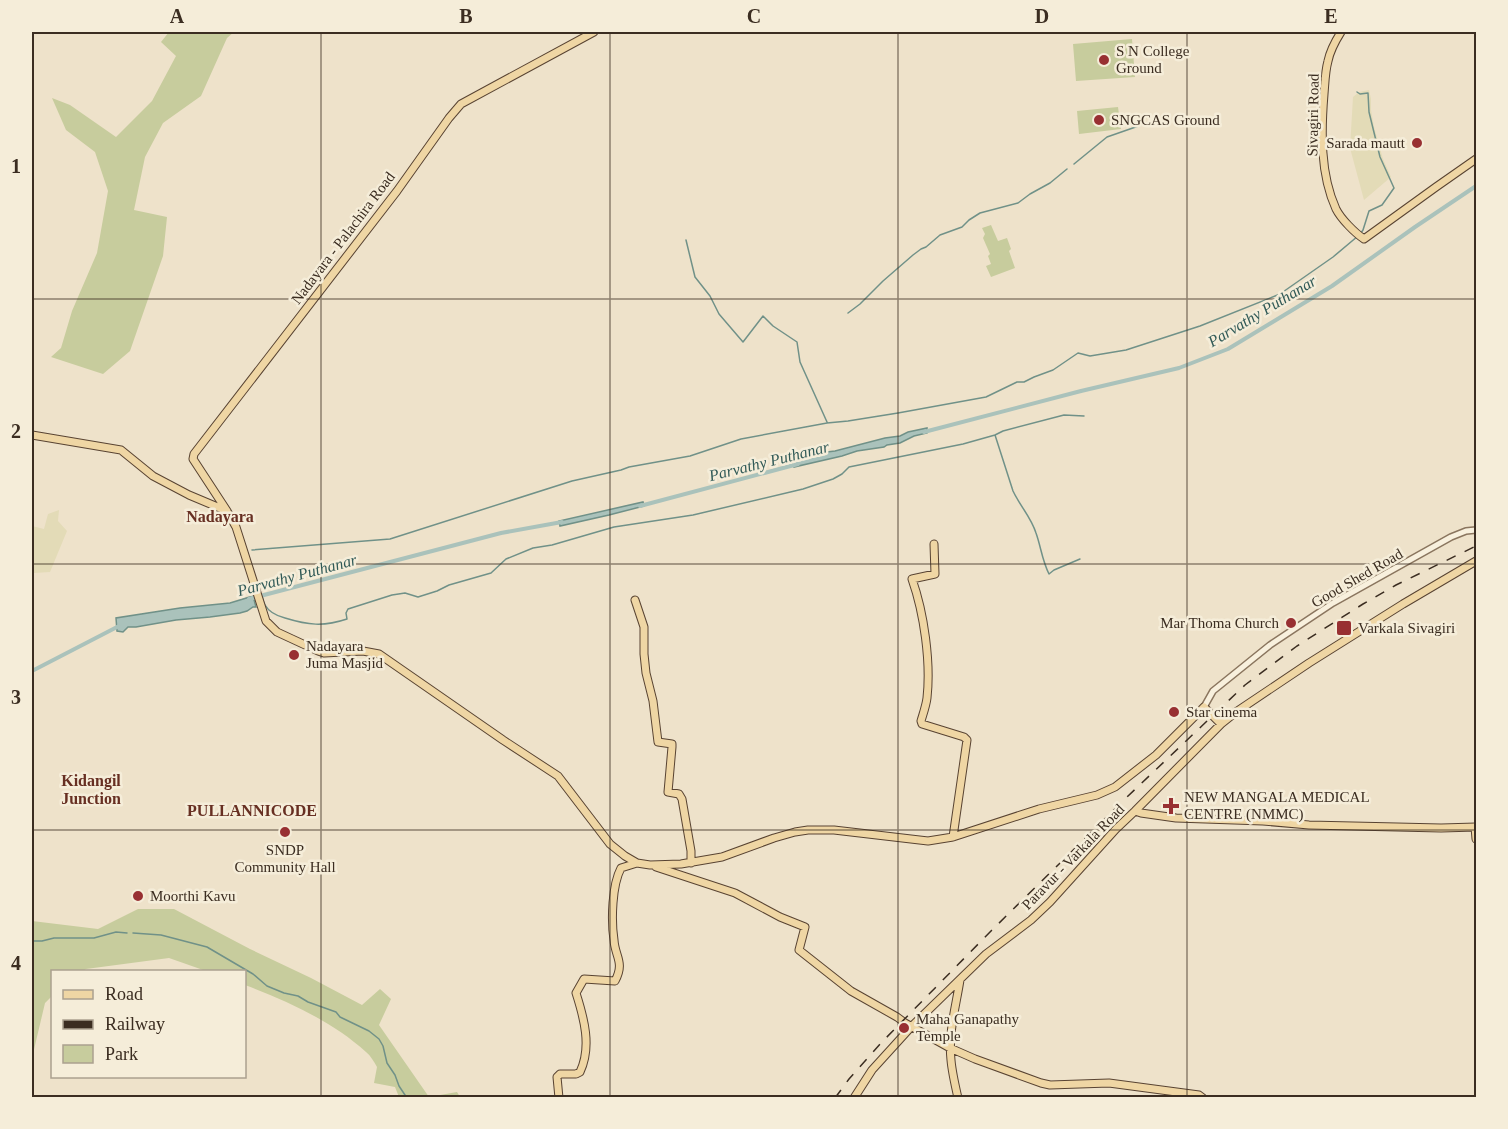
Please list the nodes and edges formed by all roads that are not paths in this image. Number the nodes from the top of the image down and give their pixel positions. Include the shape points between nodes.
1 (594, 32) edge
2 (1341, 32) edge
3 (1476, 159) edge
4 (32, 435) edge
5 (216, 502) junction
6 (1476, 530) edge
7 (934, 544) dead end
8 (1476, 561) edge
9 (634, 600) dead end
10 (1204, 707) junction
11 (1221, 724) junction
12 (1135, 811) junction
13 (1476, 827) edge
14 (953, 837) junction
15 (1476, 839) edge
16 (637, 863) junction
17 (691, 863) junction
18 (650, 865) junction
19 (960, 980) junction
20 (912, 1026) junction
21 (951, 1048) junction
22 (559, 1098) edge
23 (854, 1098) edge
24 (958, 1098) edge
25 (1203, 1098) edge

1 - 5 main road, Nadayara - Palachira Road via 461,104 448,118 397,191 194,454
2 - 3 main road, Sivagiri Road via 1328,61 1323,110 1326,174 1338,211 1359,236 1364,240
4 - 5 main road via 122,450 153,476 189,495
5 - 16 main road, Nadayara - Palachira Road via 236,527 266,621 277,632 324,653 379,654 558,776 610,844
6 - 10 street, Good Shed Road via 1451,537 1334,603 1213,691
7 - 14 main road via 934,574 912,579 926,647 927,700 921,721 967,740
8 - 11 main road, Paravur - Varkala Road via 1309,663
9 - 17 main road via 644,627 646,673 658,742 672,744 668,792 679,794 682,799
10 - 11 main road
10 - 14 main road via 1156,755 1115,787
11 - 12 main road, Paravur - Varkala Road
12 - 13 main road via 1176,818 1309,825
12 - 19 main road, Paravur - Varkala Road via 1031,920 986,954
13 - 15 main road
14 - 17 main road via 928,841 808,830 722,858
16 - 18 main road
16 - 22 main road via 621,868 615,888 614,941 620,972 615,981 584,979 576,993 587,1048 580,1072 557,1077
17 - 18 main road
18 - 20 main road via 735,893 805,927 799,950 851,991
19 - 20 main road, Paravur - Varkala Road
19 - 21 main road
20 - 21 main road
20 - 23 main road, Paravur - Varkala Road
21 - 24 main road
21 - 25 main road via 1050,1085 1109,1083

